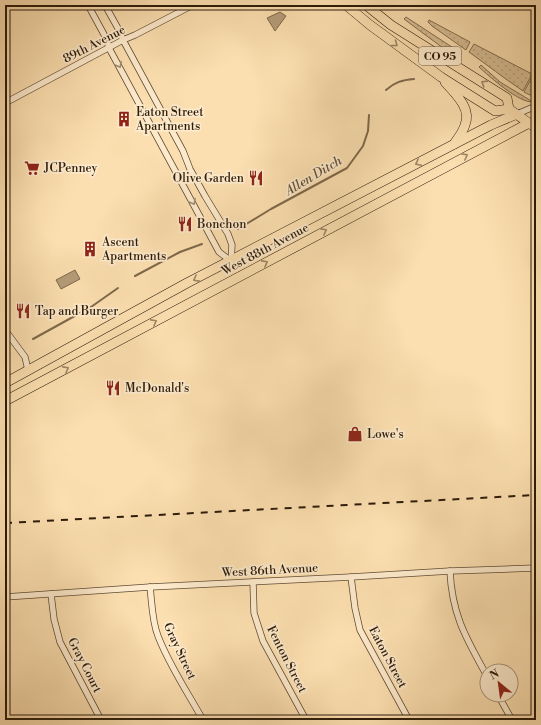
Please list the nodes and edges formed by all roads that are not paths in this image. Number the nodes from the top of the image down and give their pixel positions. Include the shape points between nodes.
1 (88, 5) edge
2 (105, 5) edge
3 (193, 5) edge
4 (346, 5) edge
5 (366, 5) edge
6 (122, 40) junction
7 (110, 48) junction
8 (441, 77) junction
9 (5, 103) edge
10 (536, 106) edge
11 (509, 109) junction
12 (517, 114) junction
13 (534, 123) edge
14 (453, 146) junction
15 (231, 261) junction
16 (5, 330) edge
17 (28, 370) junction
18 (5, 382) edge
19 (5, 401) edge
20 (536, 568) edge
21 (450, 571) junction
22 (351, 577) junction
23 (253, 582) junction
24 (150, 587) junction
25 (51, 594) junction
26 (5, 597) edge
27 (480, 663) edge
28 (502, 703) edge
29 (101, 720) edge
30 (203, 720) edge
31 (306, 720) edge
32 (409, 720) edge
33 (512, 720) edge

1 - 7 street
2 - 6 street
3 - 6 street, 89th Avenue
4 -> 8 main road, CO 95
11 -> 5 main road, CO 95 via 507,98 391,25
6 - 7 street, 89th Avenue
6 - 15 street via 228,234 232,245
7 - 9 street, 89th Avenue
7 -> 15 street via 219,252
8 - 11 main road, CO 95 via 495,111
8 - 14 main road via 464,106 466,113 466,124
10 - 12 street, West 88th Avenue
11 - 12 main road, CO 95
12 - 13 main road, CO 95
12 - 14 main road, West 88th Avenue
19 -> 13 main road, West 88th Avenue
14 -> 15 main road, West 88th Avenue
15 -> 17 main road, West 88th Avenue
16 - 17 street via 24,357
17 - 18 main road, West 88th Avenue
20 - 21 street, West 86th Avenue
21 - 22 street, West 86th Avenue
21 - 27 street via 458,621
22 - 23 street, West 86th Avenue
22 - 32 street, Eaton Street via 360,630
23 - 24 street, West 86th Avenue
23 - 31 street, Fenton Street via 254,613 261,635
24 - 25 street, West 86th Avenue
24 - 30 street, Gray Street via 158,635
25 - 26 street, West 86th Avenue
25 - 29 street, Gray Court via 60,642
28 - 33 street

